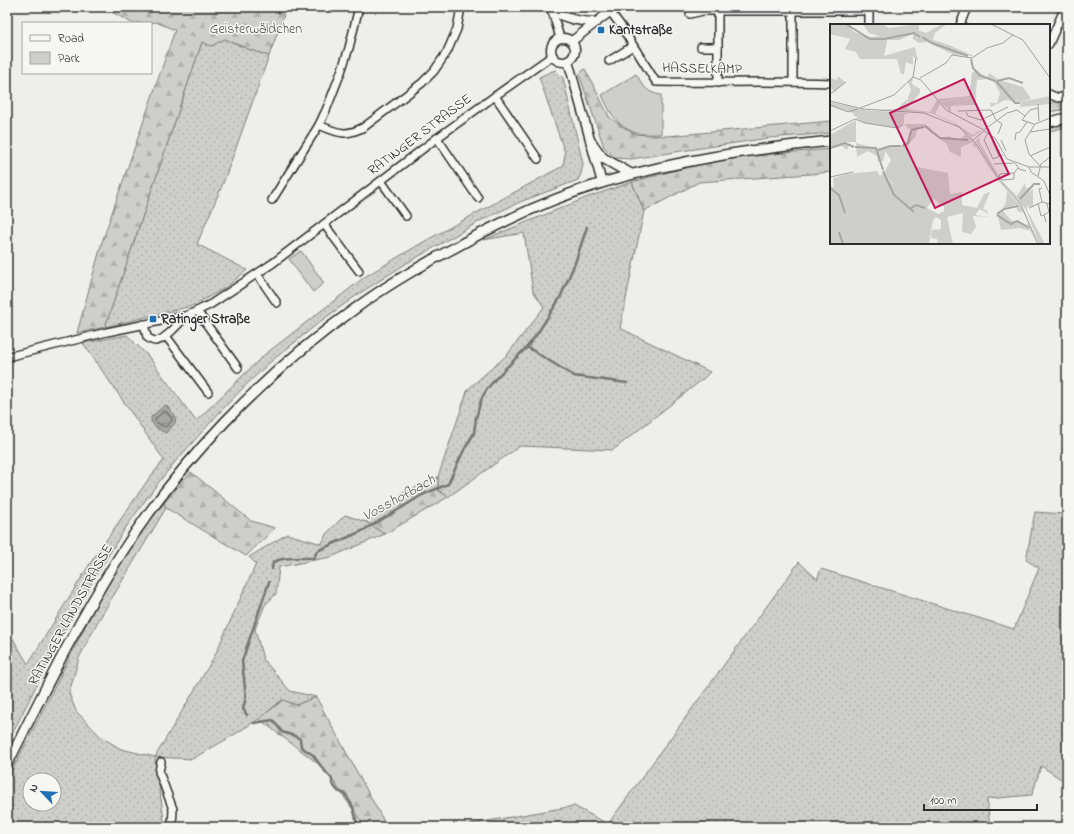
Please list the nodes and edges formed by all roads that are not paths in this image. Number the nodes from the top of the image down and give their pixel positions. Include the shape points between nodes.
1 (359, 7) edge
2 (461, 7) edge
3 (967, 7) edge
4 (1065, 7) edge
5 (552, 9) edge
6 (613, 9) edge
7 (869, 9) edge
8 (718, 11) junction
9 (793, 11) junction
10 (690, 14) dead end
11 (596, 22) junction
12 (869, 24) edge
13 (960, 24) edge
14 (560, 38) junction
15 (572, 41) junction
16 (1050, 42) edge
17 (633, 46) junction
18 (701, 47) dead end
19 (718, 47) junction
20 (552, 56) junction
21 (609, 61) dead end
22 (568, 62) junction
23 (793, 82) junction
24 (718, 83) junction
25 (830, 83) edge
26 (1050, 94) edge
27 (494, 96) junction
28 (1067, 96) edge
29 (1067, 118) edge
30 (1050, 122) edge
31 (319, 125) junction
32 (437, 138) junction
33 (591, 142) junction
34 (830, 142) edge
35 (538, 159) dead end
36 (631, 174) junction
37 (381, 181) junction
38 (602, 183) junction
39 (478, 198) dead end
40 (272, 200) dead end
41 (406, 216) dead end
42 (324, 224) junction
43 (358, 271) dead end
44 (257, 274) junction
45 (278, 302) dead end
46 (197, 311) junction
47 (185, 316) junction
48 (144, 324) junction
49 (166, 336) junction
50 (7, 357) edge
51 (238, 368) dead end
52 (208, 392) dead end
53 (161, 762) dead end
54 (7, 764) edge
55 (172, 827) edge

1 - 31 street via 341,72
2 - 31 street via 457,29 447,52 422,83 355,132 345,134
3 - 13 street
4 - 16 street
5 - 11 street via 561,16 571,19
5 - 14 street
6 - 11 street
6 - 17 street, HASSELKAMP
7 - 9 street
7 - 12 street
8 - 9 street
8 - 10 street
8 - 19 street
9 - 23 street
11 - 15 street
14 - 15 street
14 - 20 street via 551,47
15 - 22 street via 575,53
17 - 21 street
17 - 24 street, HASSELKAMP via 656,82
18 - 19 street
19 - 24 street
20 - 22 street via 557,61
20 - 27 street, RATINGER STRASSE
22 - 33 street
23 - 24 street, HASSELKAMP
23 - 25 street, HASSELKAMP
26 - 28 street via 1058,98
27 - 32 street, RATINGER STRASSE
27 - 35 street
29 - 30 main road
31 - 40 street
32 - 37 street, RATINGER STRASSE
32 - 39 street
33 - 36 main road via 603,158
33 - 38 street
34 - 36 main road, RATINGER LANDSTRASSE via 729,154
36 - 38 main road, RATINGER LANDSTRASSE
37 - 41 street
37 - 42 street, RATINGER STRASSE
38 - 54 main road, RATINGER LANDSTRASSE via 538,206 489,228 427,262 329,328 246,401 173,481 120,556 90,605
42 - 43 street
42 - 44 street, RATINGER STRASSE
44 - 45 street
44 - 46 street, RATINGER STRASSE
46 - 47 street, RATINGER STRASSE
46 - 51 street
47 - 48 street, RATINGER STRASSE
47 - 49 street, RATINGER STRASSE
48 - 49 street via 147,337 152,341
48 - 50 street, RATINGER STRASSE
49 - 52 street
53 - 55 street via 159,772 173,809

